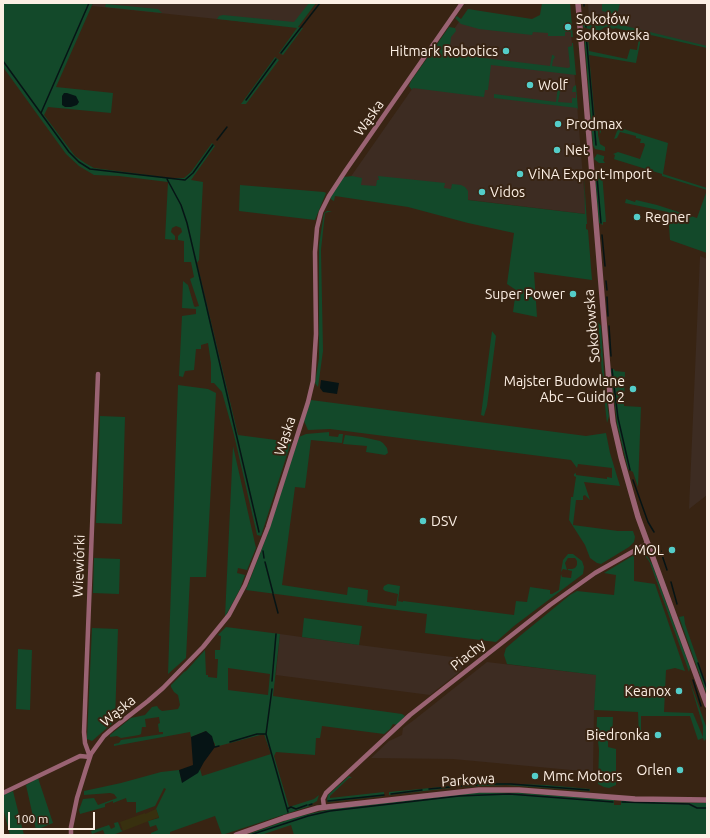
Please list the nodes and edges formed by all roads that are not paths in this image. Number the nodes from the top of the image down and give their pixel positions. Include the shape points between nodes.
1 (462, 3) edge
2 (578, 3) edge
3 (98, 374) dead end
4 (648, 543) junction
5 (707, 705) edge
6 (90, 757) junction
7 (3, 793) edge
8 (707, 800) edge
9 (324, 807) junction
10 (71, 835) edge
11 (236, 835) edge

1 - 6 street, Wąska via 346,170 321,212 315,252 316,334 313,381 268,527 241,594 203,647 163,688 104,736
2 - 4 street, Sokołowska via 611,408 621,457
3 - 6 street, Wiewiórki via 84,732
4 - 5 street, Sokołowska
4 - 9 street, Piachy via 595,573 550,605 410,715 326,793 323,799
6 - 7 street via 80,756
6 - 10 street, Wąska via 75,806
8 - 9 street, Parkowa via 498,789
9 - 11 street, Parkowa

